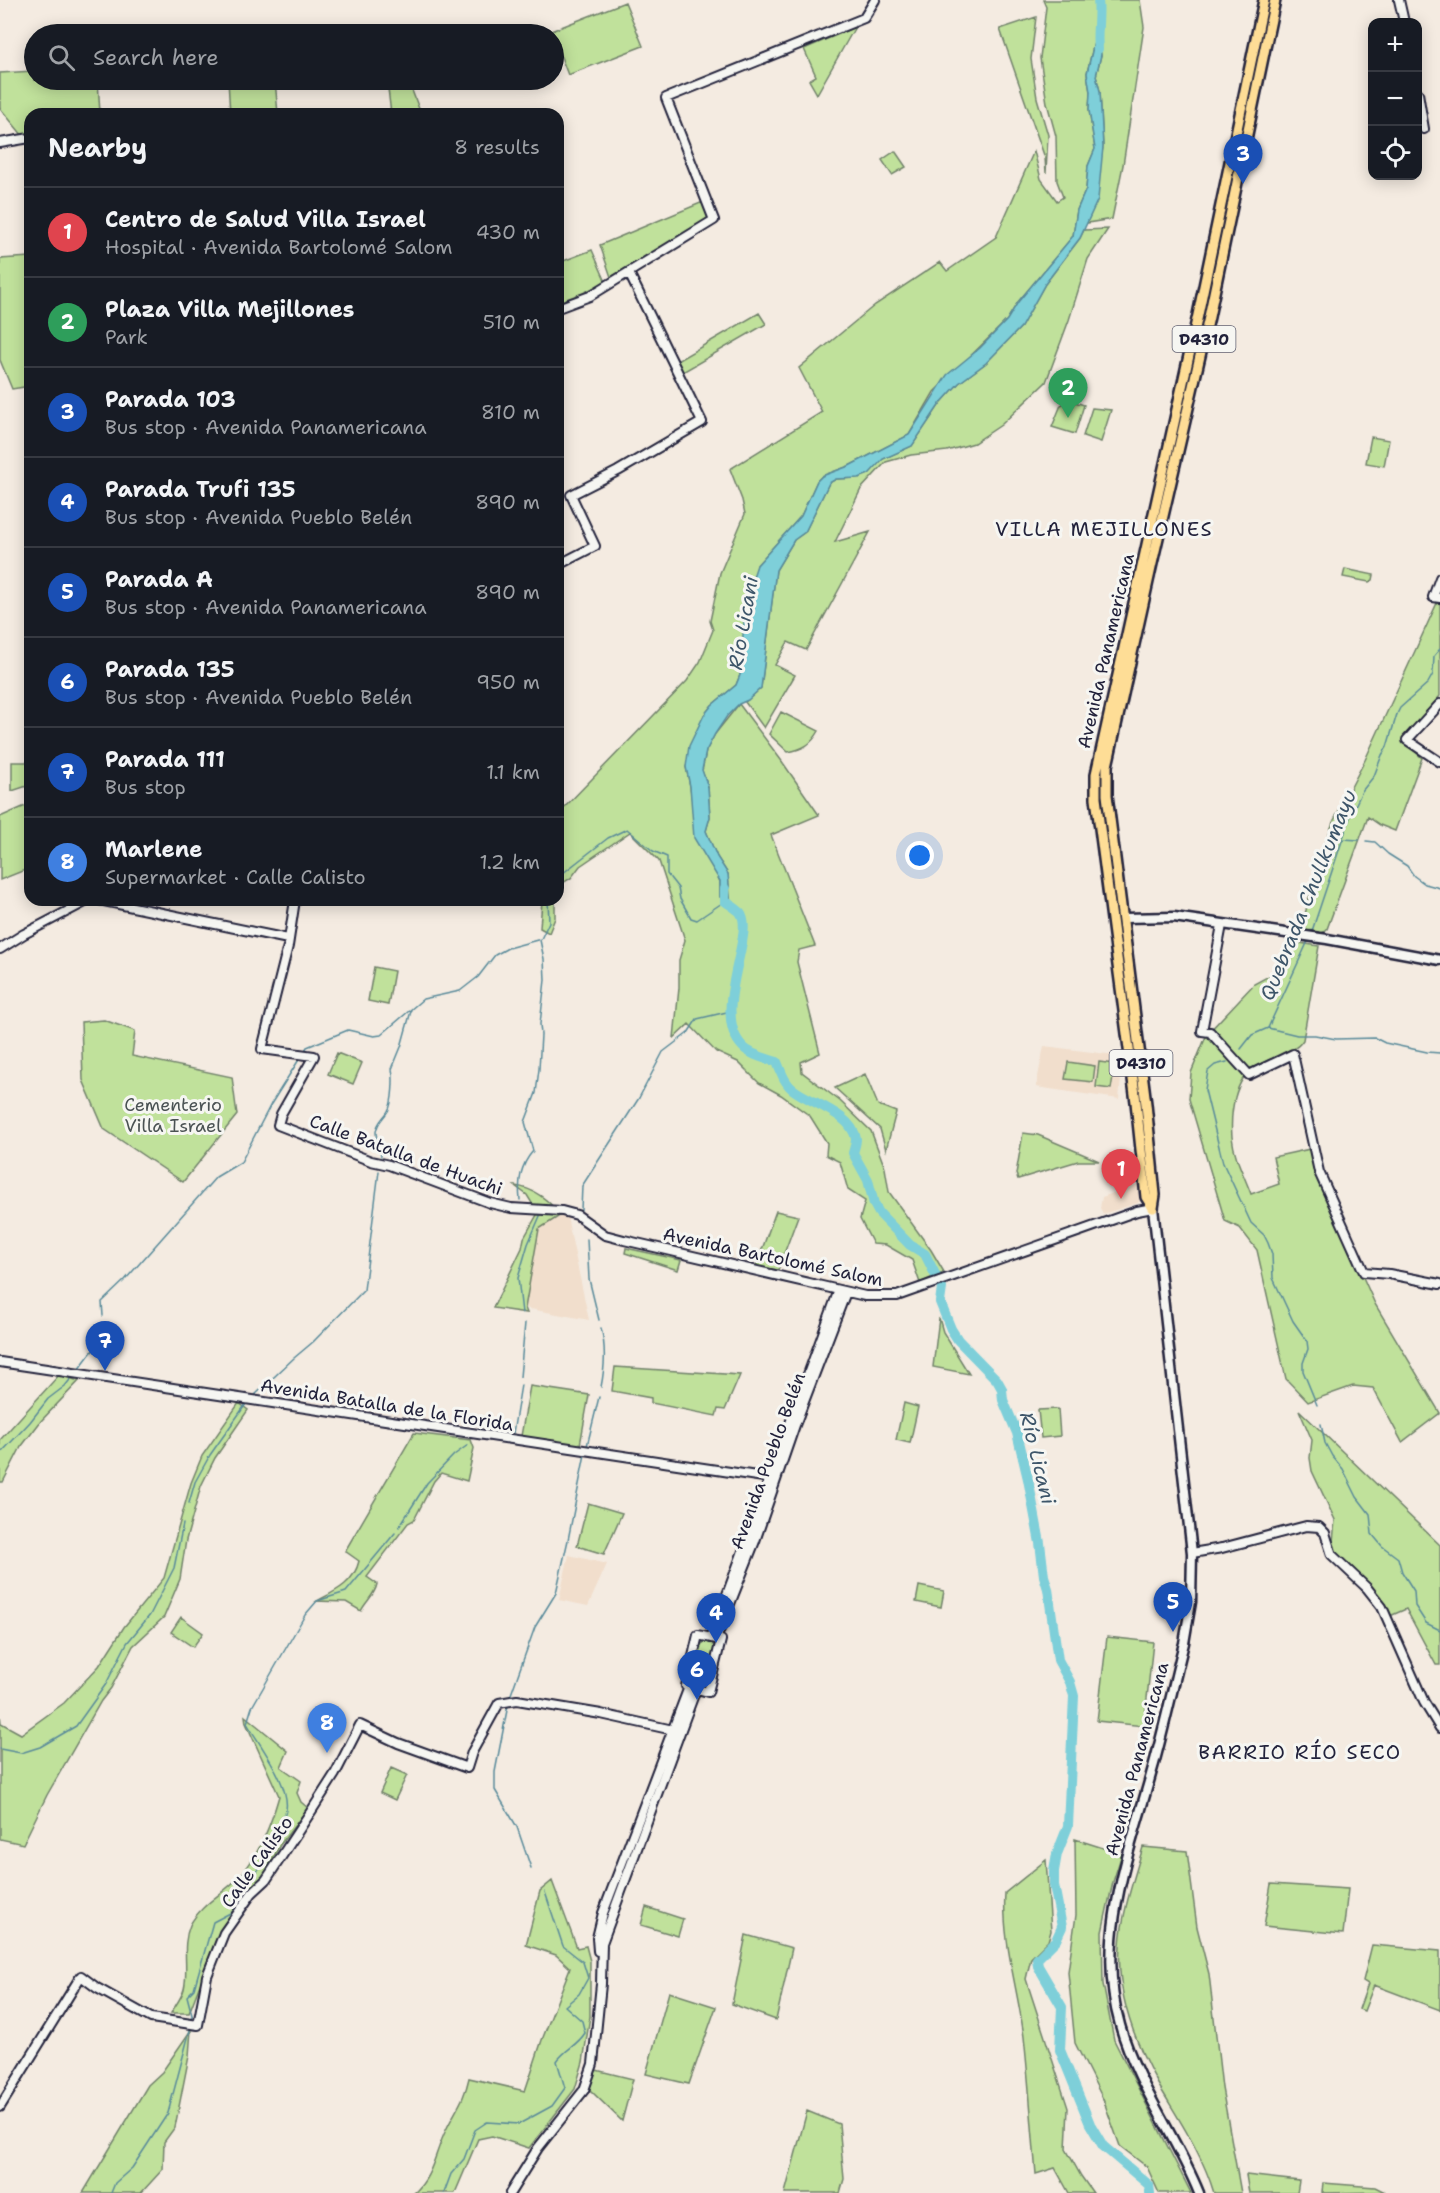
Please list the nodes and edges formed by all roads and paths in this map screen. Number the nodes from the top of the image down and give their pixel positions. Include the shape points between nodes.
1 (875, 0) edge
2 (1264, 0) edge
3 (1275, 0) edge
4 (1400, 0) edge
5 (1403, 18) edge
6 (1422, 117) edge
7 (1424, 129) dead end
8 (24, 139) edge
9 (0, 143) edge
10 (629, 273) junction
11 (564, 306) edge
12 (564, 562) edge
13 (1440, 578) edge
14 (1440, 598) edge
15 (1440, 704) edge
16 (1440, 762) edge
17 (78, 906) edge
18 (128, 906) edge
19 (294, 906) edge
20 (1123, 919) junction
21 (1112, 922) junction
22 (1222, 925) junction
23 (288, 939) junction
24 (0, 949) edge
25 (1440, 960) edge
26 (1152, 1208) junction
27 (562, 1211) joint
28 (1440, 1284) edge
29 (842, 1291) junction
30 (0, 1362) edge
31 (770, 1478) junction
32 (1192, 1553) junction
33 (716, 1639) junction
34 (690, 1688) junction
35 (1440, 1728) edge
36 (673, 1730) junction
37 (600, 1955) junction
38 (0, 2107) edge
39 (510, 2193) edge
40 (1199, 2193) edge

1 - 10 street via 864,18 666,98 714,220
2 - 21 main road, Avenida Panamericana / D4310 via 1178,409 1097,766 1096,798
3 - 20 main road, Avenida Panamericana / D4310 via 1209,317 1107,766 1107,795
4 - 5 street
6 - 7 street
8 - 9 street
10 - 11 street via 591,296
10 - 12 street via 702,422 571,495 595,546
13 - 14 street via 1433,597
15 - 16 street via 1407,740
17 - 24 street
18 - 23 street
19 - 23 street
20 - 21 main road
20 - 22 main road via 1174,917
20 - 26 main road, Avenida Panamericana / D4310 via 1146,1104 1155,1195
21 - 26 main road, Avenida Panamericana / D4310 via 1146,1197
22 - 25 main road
22 - 28 street via 1202,1031 1210,1032 1249,1075 1293,1054 1320,1172 1364,1272
23 - 27 street, Calle Batalla de Huachi via 262,1049 307,1054 278,1125 490,1203
26 - 29 street, Avenida Bartolomé Salom via 897,1296
26 - 32 main road, Avenida Panamericana / D4310
27 - 29 street, Avenida Bartolomé Salom via 577,1215 605,1235
29 - 31 street, Avenida Pueblo Belén
29 - 33 street, Avenida Pueblo Belén via 755,1541
30 - 31 street, Avenida Batalla de la Florida
31 - 33 street, Avenida Pueblo Belén
32 - 35 street via 1306,1526 1320,1527 1332,1555 1382,1607 1424,1702
32 - 40 main road, Avenida Panamericana / D4310 via 1187,1630 1116,1902 1110,1969 1120,2027 1137,2071 1188,2164
33 - 34 street via 698,1635
33 - 34 street, Avenida Pueblo Belén via 708,1692
34 - 36 street
34 - 37 street via 641,1839 605,1930
36 - 37 street via 603,1913 596,1947
36 - 38 street, Calle Calisto via 517,1700 499,1703 466,1768 360,1725 322,1795 266,1880 252,1893 224,1934 207,1976 198,2025 151,2018 81,1976
37 - 39 street via 593,2064 584,2090 538,2148

